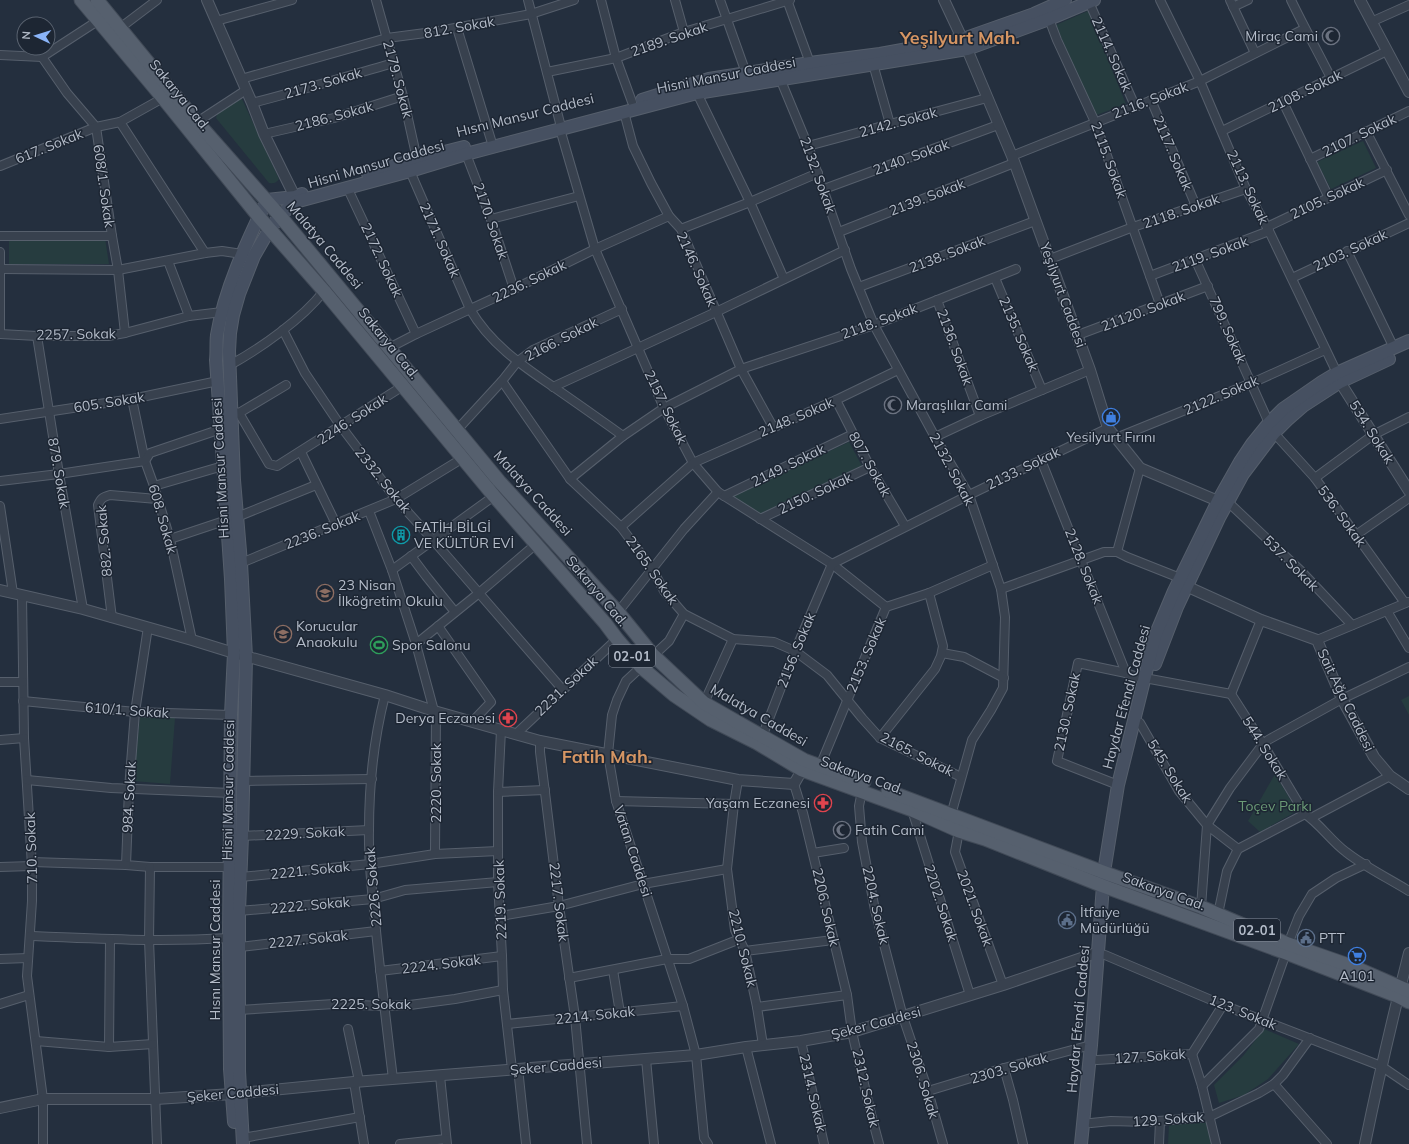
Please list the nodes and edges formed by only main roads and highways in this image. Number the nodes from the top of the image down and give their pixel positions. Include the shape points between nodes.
1 (82, 0) edge
2 (97, 0) edge
3 (1065, 0) edge
4 (1084, 2) edge
5 (965, 44) junction
6 (628, 107) junction
7 (560, 126) junction
8 (267, 200) junction
9 (280, 216) junction
10 (259, 217) junction
11 (269, 230) junction
12 (1409, 341) edge
13 (1409, 349) edge
14 (1339, 377) junction
15 (232, 518) junction
16 (240, 655) junction
17 (1147, 679) junction
18 (1108, 873) junction
19 (1106, 887) junction
20 (1287, 949) junction
21 (1102, 953) junction
22 (1404, 994) edge
23 (236, 1093) junction
24 (240, 1142) edge
25 (1081, 1144) edge
26 (1089, 1144) edge

1 - 10 main road, Sakarya Cad. / 02-01
2 - 8 main road, Malatya Caddesi via 197,122
3 - 5 main road
4 - 5 main road, Hisni Mansur Caddesi via 1049,19
5 - 6 main road, Hisni Mansur Caddesi via 873,64
5 - 6 main road via 810,63 709,79
6 - 7 main road, Hisni Mansur Caddesi
7 - 8 main road, Hısnı Mansur Caddesi via 491,140 295,196
7 - 9 main road, Hisni Mansur Caddesi via 295,202
8 - 9 main road, Malatya Caddesi
8 - 10 main road, Hısnı Mansur Caddesi
9 - 11 main road, Hisni Mansur Caddesi
9 - 18 main road, Malatya Caddesi via 499,481 618,612 653,655 704,703 804,760
10 - 11 main road, Sakarya Cad. / 02-01
10 - 15 main road, Hısnı Mansur Caddesi via 242,254 222,312 217,337 223,466
11 - 15 main road, Hisni Mansur Caddesi via 254,256 239,294 230,333 230,365 236,412
11 - 19 main road, Sakarya Cad. / 02-01 via 324,290 494,496 617,639 641,666 674,695 711,720 802,770 912,810 959,831
12 - 14 main road, Haydar Efendi Caddesi
13 - 14 main road, Haydar Efendi Caddesi
14 - 17 main road, Haydar Efendi Caddesi via 1295,399 1283,409 1272,428 1252,444 1240,462 1223,502 1155,636
15 - 16 main road, Hısnı Mansur Caddesi via 231,579
15 - 16 main road, Hisni Mansur Caddesi via 241,563
16 - 23 main road, Hisni Mansur Caddesi via 244,781 239,911 239,1070
16 - 23 main road, Hısnı Mansur Caddesi via 231,715 229,938
17 - 18 main road, Haydar Efendi Caddesi
17 - 18 main road, Haydar Efendi Caddesi via 1118,785
18 - 19 main road, Haydar Efendi Caddesi
18 - 20 main road, Sakarya Cad. / 02-01 via 1218,914
19 - 20 main road, Sakarya Cad. / 02-01
19 - 21 main road, Haydar Efendi Caddesi
20 - 22 main road, Sakarya Cad. / 02-01
21 - 25 main road, Haydar Efendi Caddesi
21 - 26 main road, Haydar Efendi Caddesi via 1097,1060
23 - 24 main road, Hisni Mansur Caddesi

